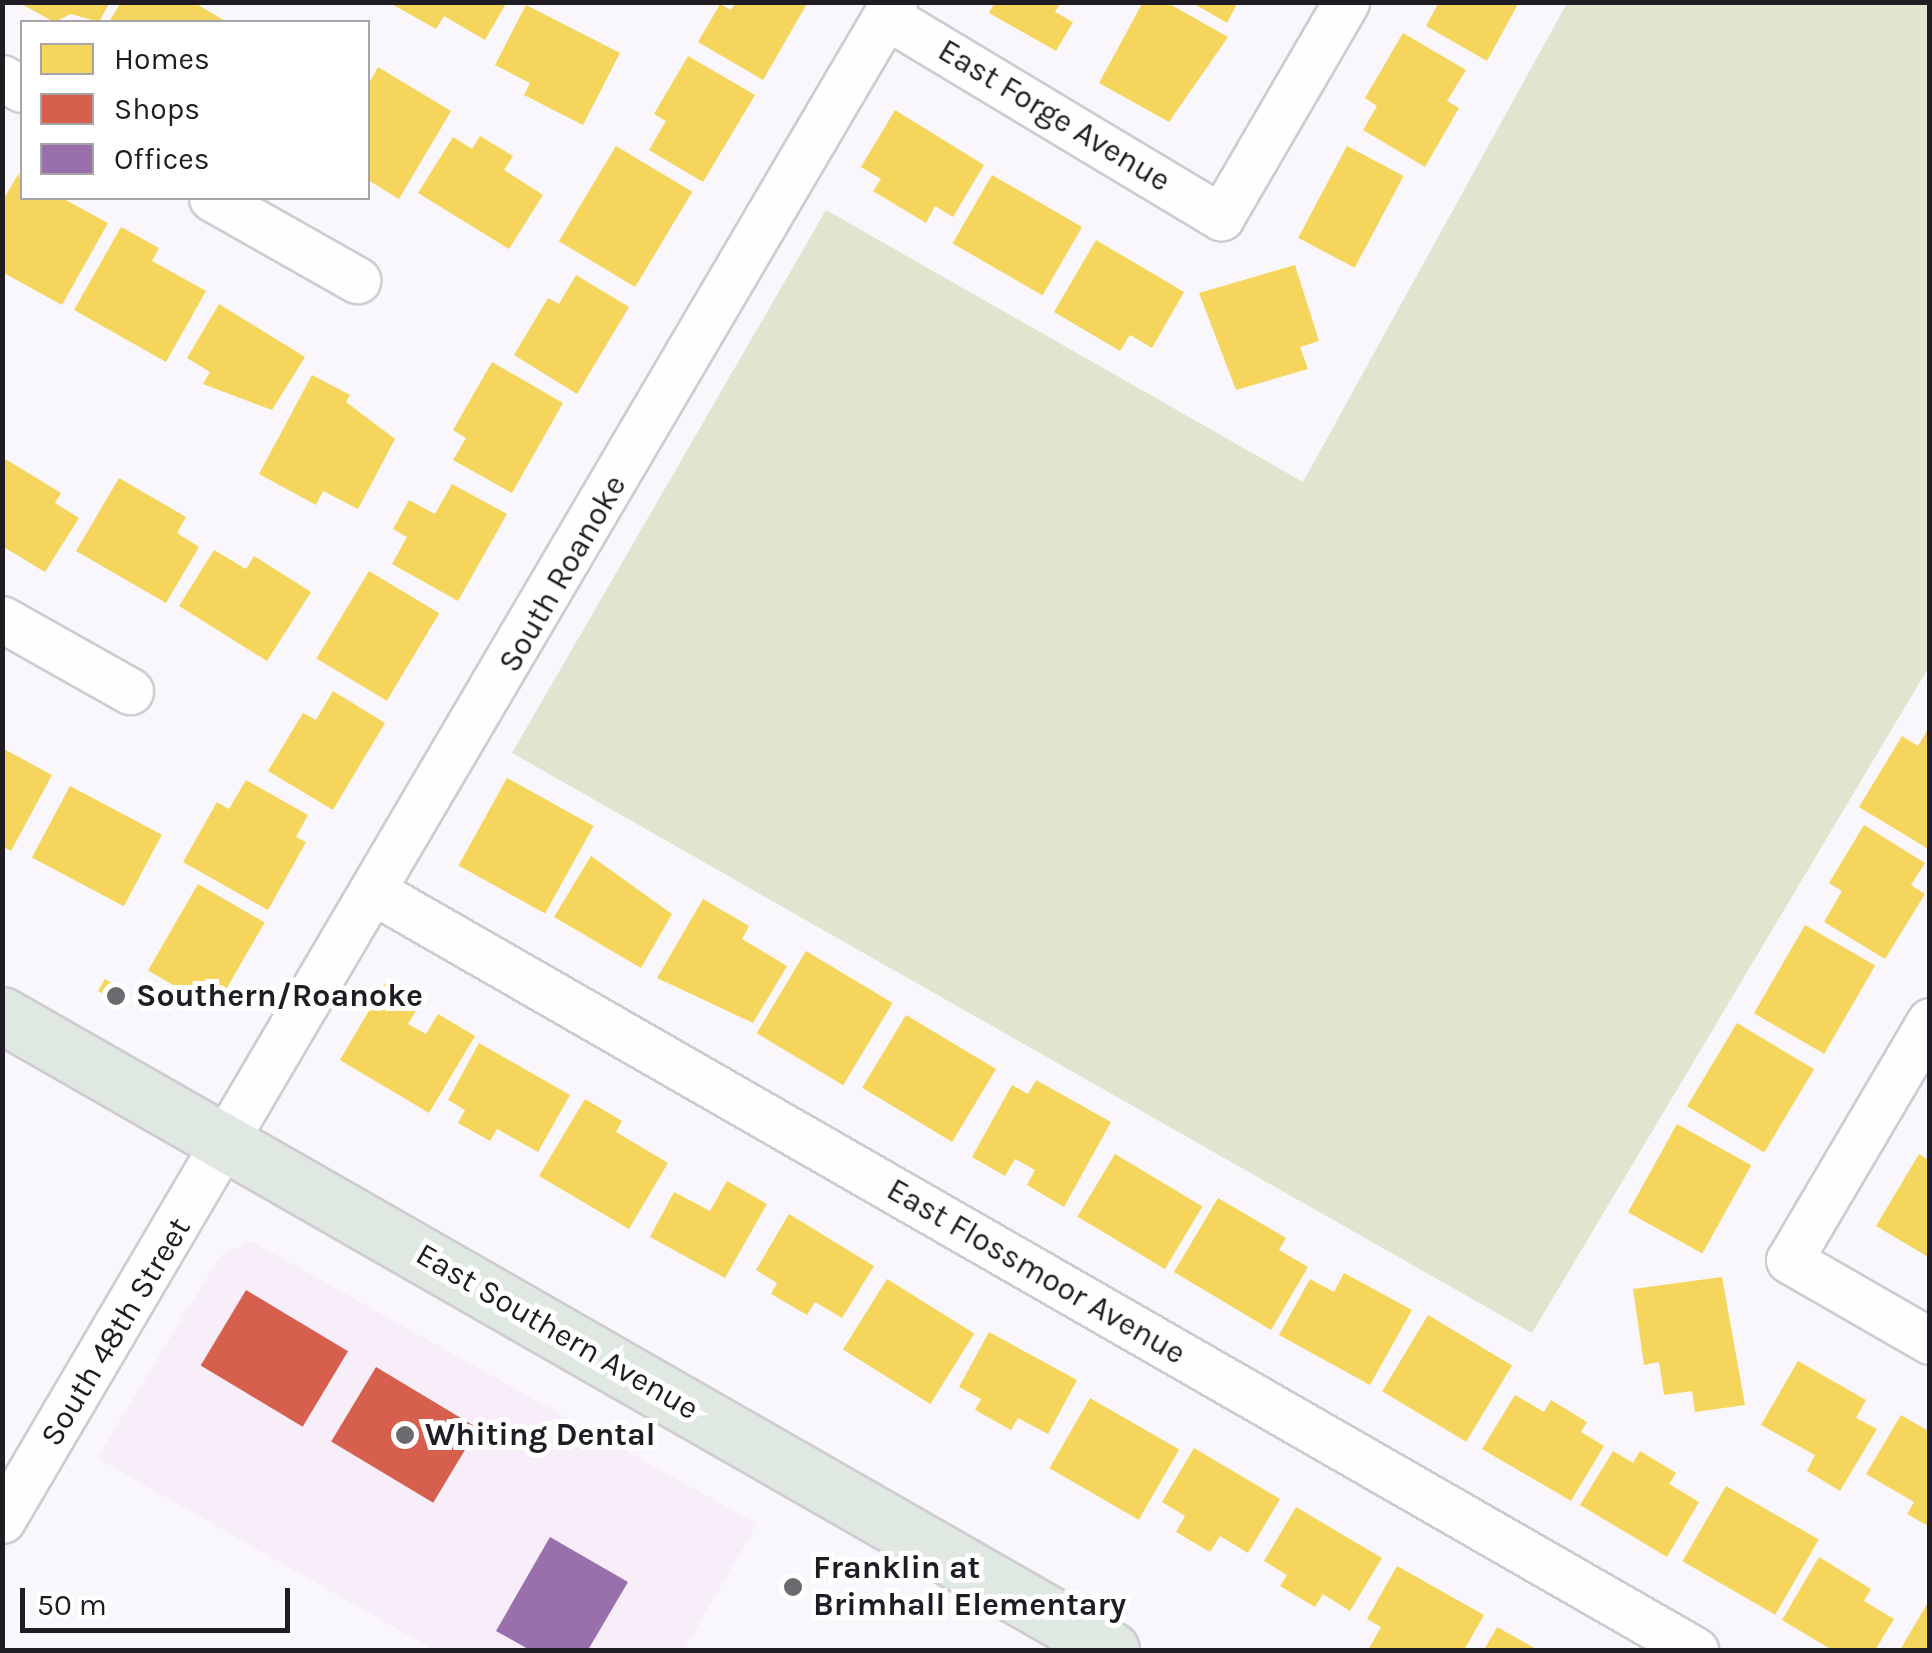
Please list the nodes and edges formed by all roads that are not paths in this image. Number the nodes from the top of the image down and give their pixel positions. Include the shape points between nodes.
1 (1346, 2) edge
2 (890, 9) edge
3 (216, 200) edge
4 (356, 280) dead end
5 (2, 619) edge
6 (130, 692) dead end
7 (378, 894) junction
8 (2, 1015) edge
9 (1930, 1020) edge
10 (229, 1143) junction
11 (1930, 1341) edge
12 (2, 1520) edge
13 (1112, 1650) edge
14 (1695, 1650) edge

1 - 2 street, East Forge Avenue via 1222,217
2 - 7 street, South Roanoke
3 - 4 street
5 - 6 street
7 - 10 street, South Roanoke
7 - 14 street, East Flossmoor Avenue
8 - 10 main road, East Southern Avenue
9 - 11 street via 1790,1260
10 - 12 street, South 48th Street
10 - 13 main road, East Southern Avenue

